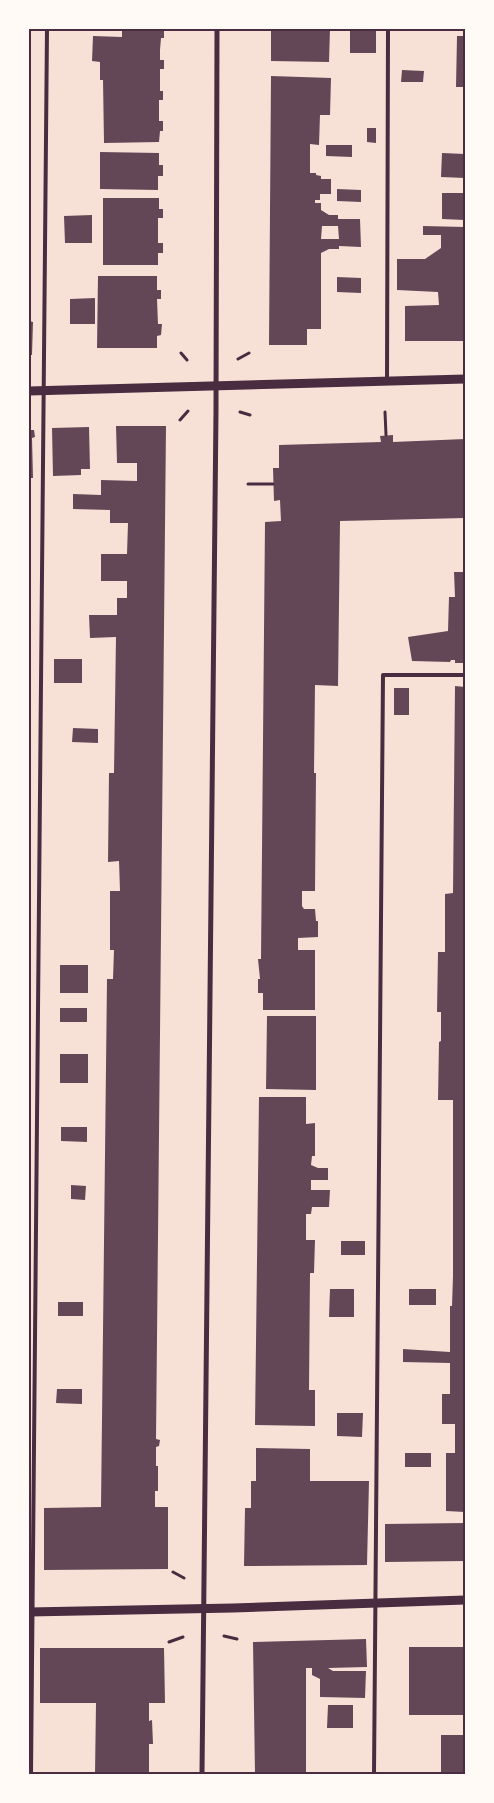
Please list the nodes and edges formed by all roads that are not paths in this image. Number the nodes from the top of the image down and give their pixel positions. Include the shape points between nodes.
1 (47, 29) edge
2 (217, 29) edge
3 (388, 29) edge
4 (465, 379) edge
5 (387, 381) junction
6 (216, 386) junction
7 (45, 390) junction
8 (29, 391) edge
9 (465, 675) edge
10 (465, 1600) edge
11 (376, 1602) junction
12 (204, 1609) junction
13 (31, 1612) edge
14 (31, 1774) edge
15 (202, 1774) edge
16 (374, 1774) edge

1 - 7 lane
2 - 6 street
3 - 5 lane
4 - 5 street
5 - 6 street
6 - 7 street
6 - 12 street
7 - 8 street
7 - 13 lane
9 - 11 lane via 383,675
10 - 11 street
11 - 12 street
11 - 16 lane
12 - 13 street
12 - 15 street
13 - 14 lane

